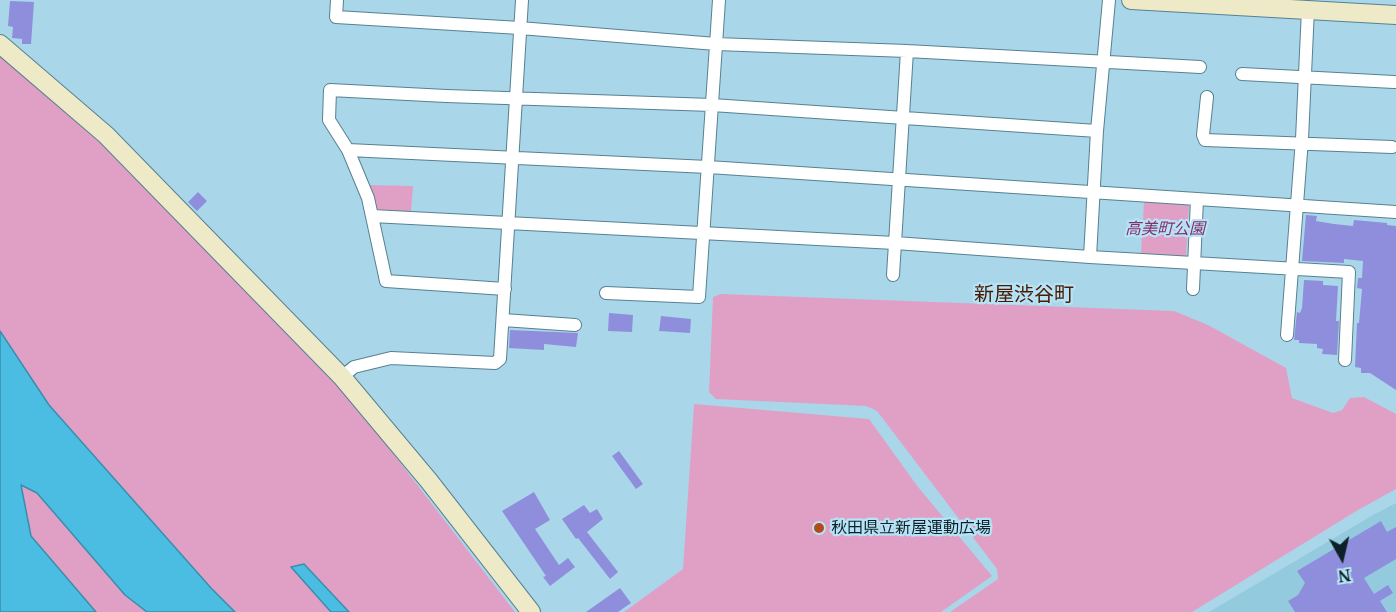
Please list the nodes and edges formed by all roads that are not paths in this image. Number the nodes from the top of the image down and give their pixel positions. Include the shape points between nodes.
1 (337, 0) edge
2 (522, 0) edge
3 (719, 0) edge
4 (1109, 0) edge
5 (1131, 0) edge
6 (1180, 1) edge
7 (1268, 3) edge
8 (1367, 6) edge
9 (1308, 9) junction
10 (1396, 15) edge
11 (520, 28) junction
12 (0, 44) edge
13 (716, 44) junction
14 (907, 51) junction
15 (1103, 63) junction
16 (1200, 67) dead end
17 (1242, 74) dead end
18 (1305, 77) junction
19 (1394, 82) dead end
20 (1207, 97) dead end
21 (516, 99) junction
22 (712, 105) junction
23 (902, 117) junction
24 (1096, 131) junction
25 (1302, 142) junction
26 (1392, 147) dead end
27 (348, 150) junction
28 (512, 158) junction
29 (708, 167) junction
30 (898, 180) junction
31 (1093, 192) junction
32 (1197, 199) junction
33 (1297, 206) junction
34 (1396, 212) edge
35 (372, 216) junction
36 (509, 224) junction
37 (703, 234) junction
38 (895, 243) junction
39 (1090, 257) junction
40 (1194, 263) junction
41 (1292, 269) junction
42 (894, 275) dead end
43 (505, 289) junction
44 (1193, 289) dead end
45 (606, 293) dead end
46 (503, 320) junction
47 (575, 325) dead end
48 (1287, 335) dead end
49 (1345, 360) dead end
50 (342, 377) junction
51 (531, 612) edge

1 - 11 street via 336,17
2 - 11 street
3 - 13 street
4 - 15 street
5 - 6 street
6 - 7 street
7 - 9 street
8 - 9 street
8 - 10 street
9 - 18 street
11 - 13 street
11 - 21 street
12 - 50 street via 106,135
13 - 14 street
13 - 22 street
14 - 15 street
14 - 23 street
15 - 16 street
15 - 24 street
17 - 18 street
18 - 19 street
18 - 25 street
20 - 25 street via 1205,141
21 - 22 street
21 - 27 street via 330,90 329,120
21 - 28 street
22 - 23 street
22 - 29 street
23 - 24 street
23 - 30 street
24 - 31 street
25 - 26 street
25 - 33 street
27 - 28 street
27 - 35 street
28 - 29 street
28 - 36 street
29 - 30 street
29 - 37 street
30 - 31 street
30 - 38 street
31 - 32 street
31 - 39 street
32 - 33 street
32 - 40 street
33 - 34 street
33 - 41 street
35 - 36 street
35 - 43 street via 386,281
36 - 37 street
36 - 43 street
37 - 38 street
37 - 45 street via 699,297
38 - 39 street
38 - 42 street
39 - 40 street
40 - 41 street
40 - 44 street
41 - 48 street
41 - 49 street via 1349,272
43 - 46 street
46 - 47 street
46 - 50 street via 501,355 495,363 391,358 354,367
50 - 51 street via 437,490

